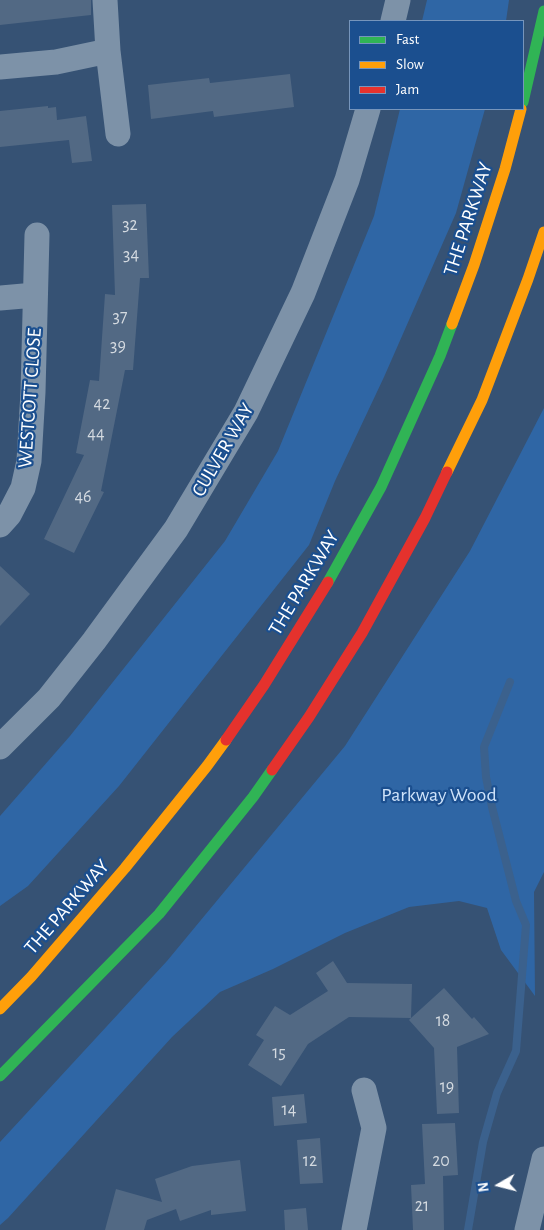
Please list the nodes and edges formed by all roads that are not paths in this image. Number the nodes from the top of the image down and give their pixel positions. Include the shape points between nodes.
1 (105, 0) edge
2 (398, 0) edge
3 (544, 11) edge
4 (393, 20) edge
5 (108, 51) junction
6 (0, 67) edge
7 (524, 98) edge
8 (368, 110) edge
9 (521, 110) edge
10 (118, 134) dead end
11 (544, 232) edge
12 (37, 235) dead end
13 (35, 295) junction
14 (0, 298) edge
15 (0, 525) edge
16 (1, 744) edge
17 (0, 1009) edge
18 (0, 1076) edge
19 (364, 1090) dead end
20 (544, 1159) edge
21 (354, 1230) edge
22 (527, 1230) edge

1 - 5 street
2 - 4 street
3 - 7 highway
5 - 6 street via 56,62
5 - 10 street
8 - 16 street, CULVER WAY via 347,180 303,293 246,412 176,529 94,642 49,698
9 - 17 highway, THE PARKWAY via 500,187 440,356 381,486 318,601 206,766 125,868
11 - 18 highway via 482,400 426,518 362,633 309,717 253,797 160,914
12 - 13 street, WESTCOTT CLOSE
13 - 14 street
13 - 15 street, WESTCOTT CLOSE via 28,461 23,488
19 - 21 street via 374,1128
20 - 22 street

